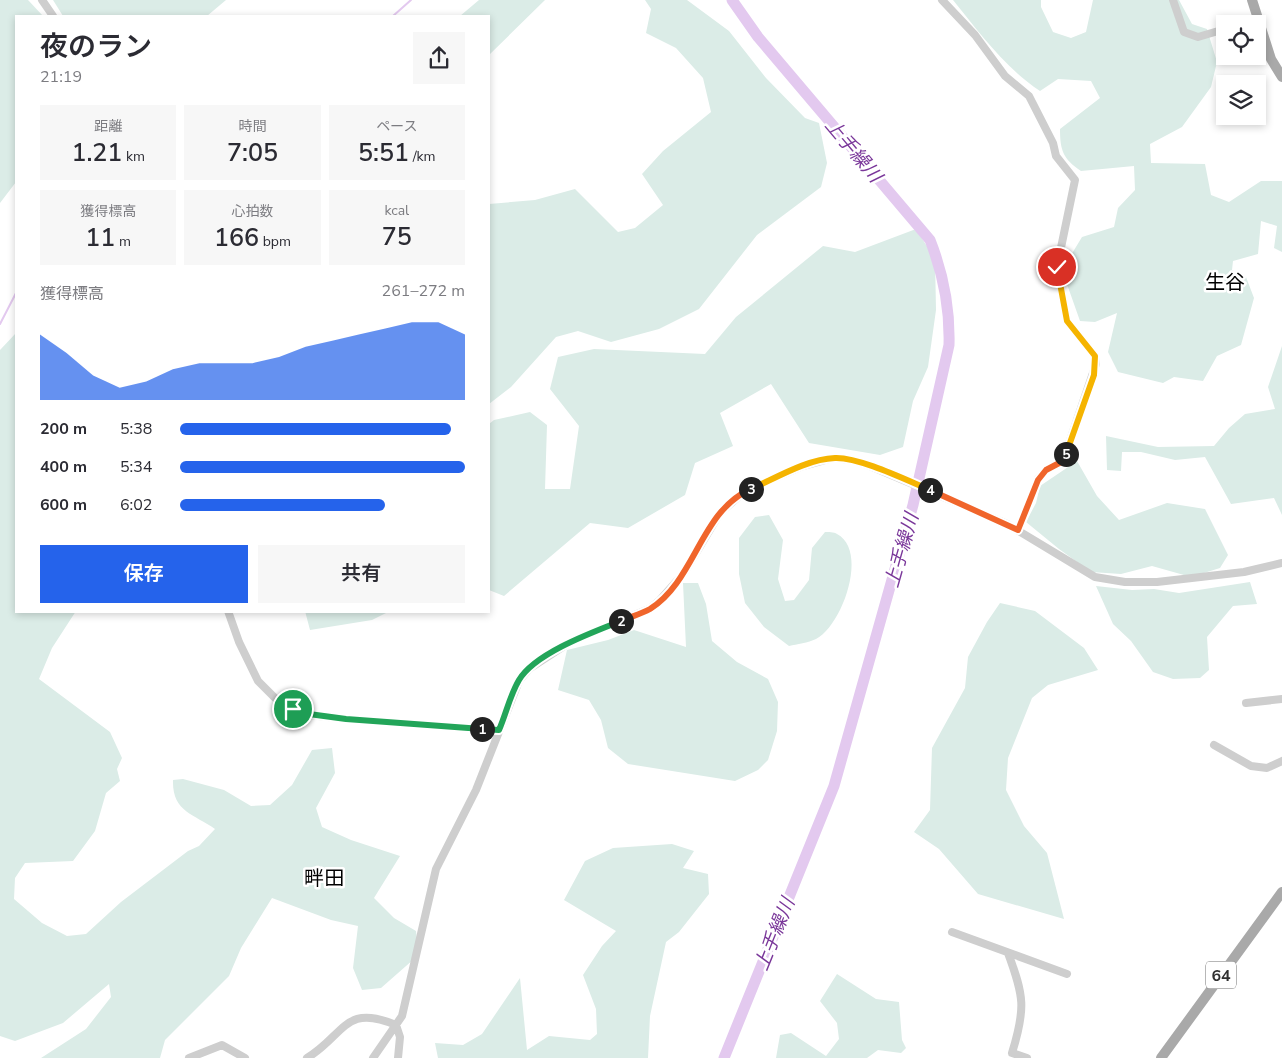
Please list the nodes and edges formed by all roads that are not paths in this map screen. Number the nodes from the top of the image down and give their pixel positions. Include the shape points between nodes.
1 (42, 0) edge
2 (942, 0) edge
3 (1173, 0) edge
4 (1252, 0) edge
5 (52, 15) edge
6 (1256, 15) edge
7 (1216, 32) edge
8 (1266, 45) edge
9 (1282, 76) edge
10 (1018, 530) junction
11 (1282, 563) edge
12 (229, 613) edge
13 (1282, 699) edge
14 (1246, 703) dead end
15 (499, 730) junction
16 (1214, 745) dead end
17 (1282, 761) edge
18 (1282, 892) edge
19 (952, 932) dead end
20 (1008, 953) junction
21 (1067, 974) dead end
22 (396, 1025) junction
23 (189, 1058) edge
24 (244, 1058) edge
25 (307, 1058) edge
26 (373, 1058) edge
27 (398, 1058) edge
28 (1027, 1058) edge
29 (1161, 1058) edge

1 - 5 street
2 - 10 street via 975,35 1005,76 1029,96 1054,143 1056,156 1075,180 1057,267 1067,321 1095,356 1096,364 1063,461 1046,470 1038,480
3 - 7 street via 1184,32 1198,37
4 - 6 main road
8 - 9 main road
10 - 11 street via 1095,578 1125,582 1157,582 1225,574
10 - 15 street via 923,487 852,460 833,458 800,467 745,491 720,513 684,573 649,609 572,640 523,674
12 - 15 street via 258,681 278,701 293,709 346,719
13 - 14 street
15 - 22 street via 476,790 430,886 405,1004
16 - 17 street via 1251,766 1267,768
18 - 29 main road, 64
19 - 20 street
20 - 21 street
20 - 28 street via 1021,988 1022,1004 1012,1053
22 - 25 street via 370,1016 352,1020
22 - 26 street
22 - 27 street via 400,1037
23 - 24 street via 222,1044

